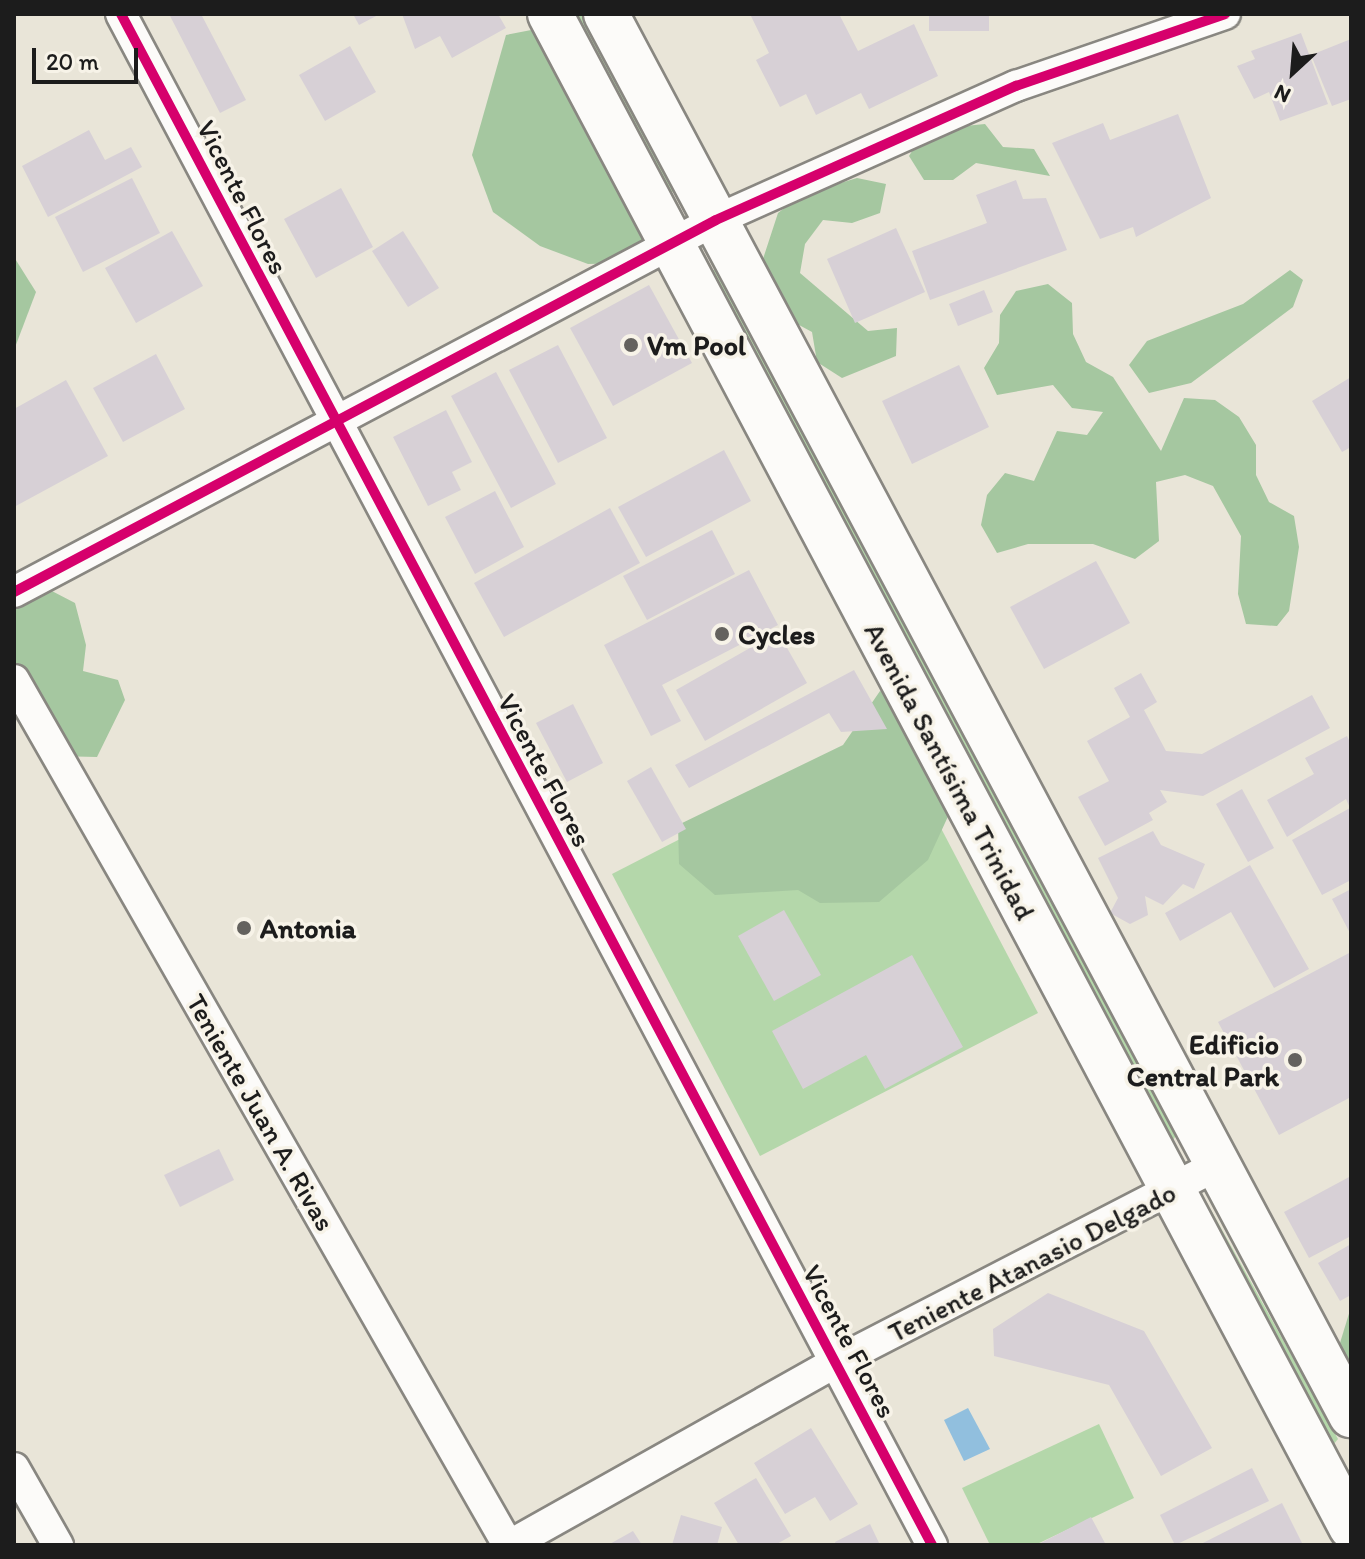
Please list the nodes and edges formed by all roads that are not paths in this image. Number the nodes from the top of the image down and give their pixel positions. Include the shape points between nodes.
1 (121, 14) edge
2 (550, 14) edge
3 (606, 14) edge
4 (1225, 14) edge
5 (716, 220) junction
6 (672, 243) junction
7 (333, 423) junction
8 (14, 592) edge
9 (14, 680) edge
10 (1218, 1165) junction
11 (1172, 1191) junction
12 (834, 1363) junction
13 (1351, 1415) edge
14 (14, 1468) edge
15 (1344, 1498) edge
16 (58, 1545) edge
17 (509, 1545) edge
18 (932, 1545) edge

1 - 7 street, Vicente Flores
2 - 6 main road, Avenida Santísima Trinidad
3 - 5 main road, Avenida Santísima Trinidad
4 - 5 street via 1016,86
5 - 6 street
5 - 10 main road, Avenida Santísima Trinidad
6 - 7 street
6 - 11 main road, Avenida Santísima Trinidad
7 - 8 street
7 - 12 street, Vicente Flores
9 - 17 street, Teniente Juan A. Rivas
10 - 11 street, Teniente Atanasio Delgado
10 - 13 main road, Avenida Santísima Trinidad
11 - 12 street, Teniente Atanasio Delgado
11 - 15 main road, Avenida Santísima Trinidad
12 - 17 street, Teniente Atanasio Delgado
12 - 18 street, Vicente Flores
14 - 16 street

